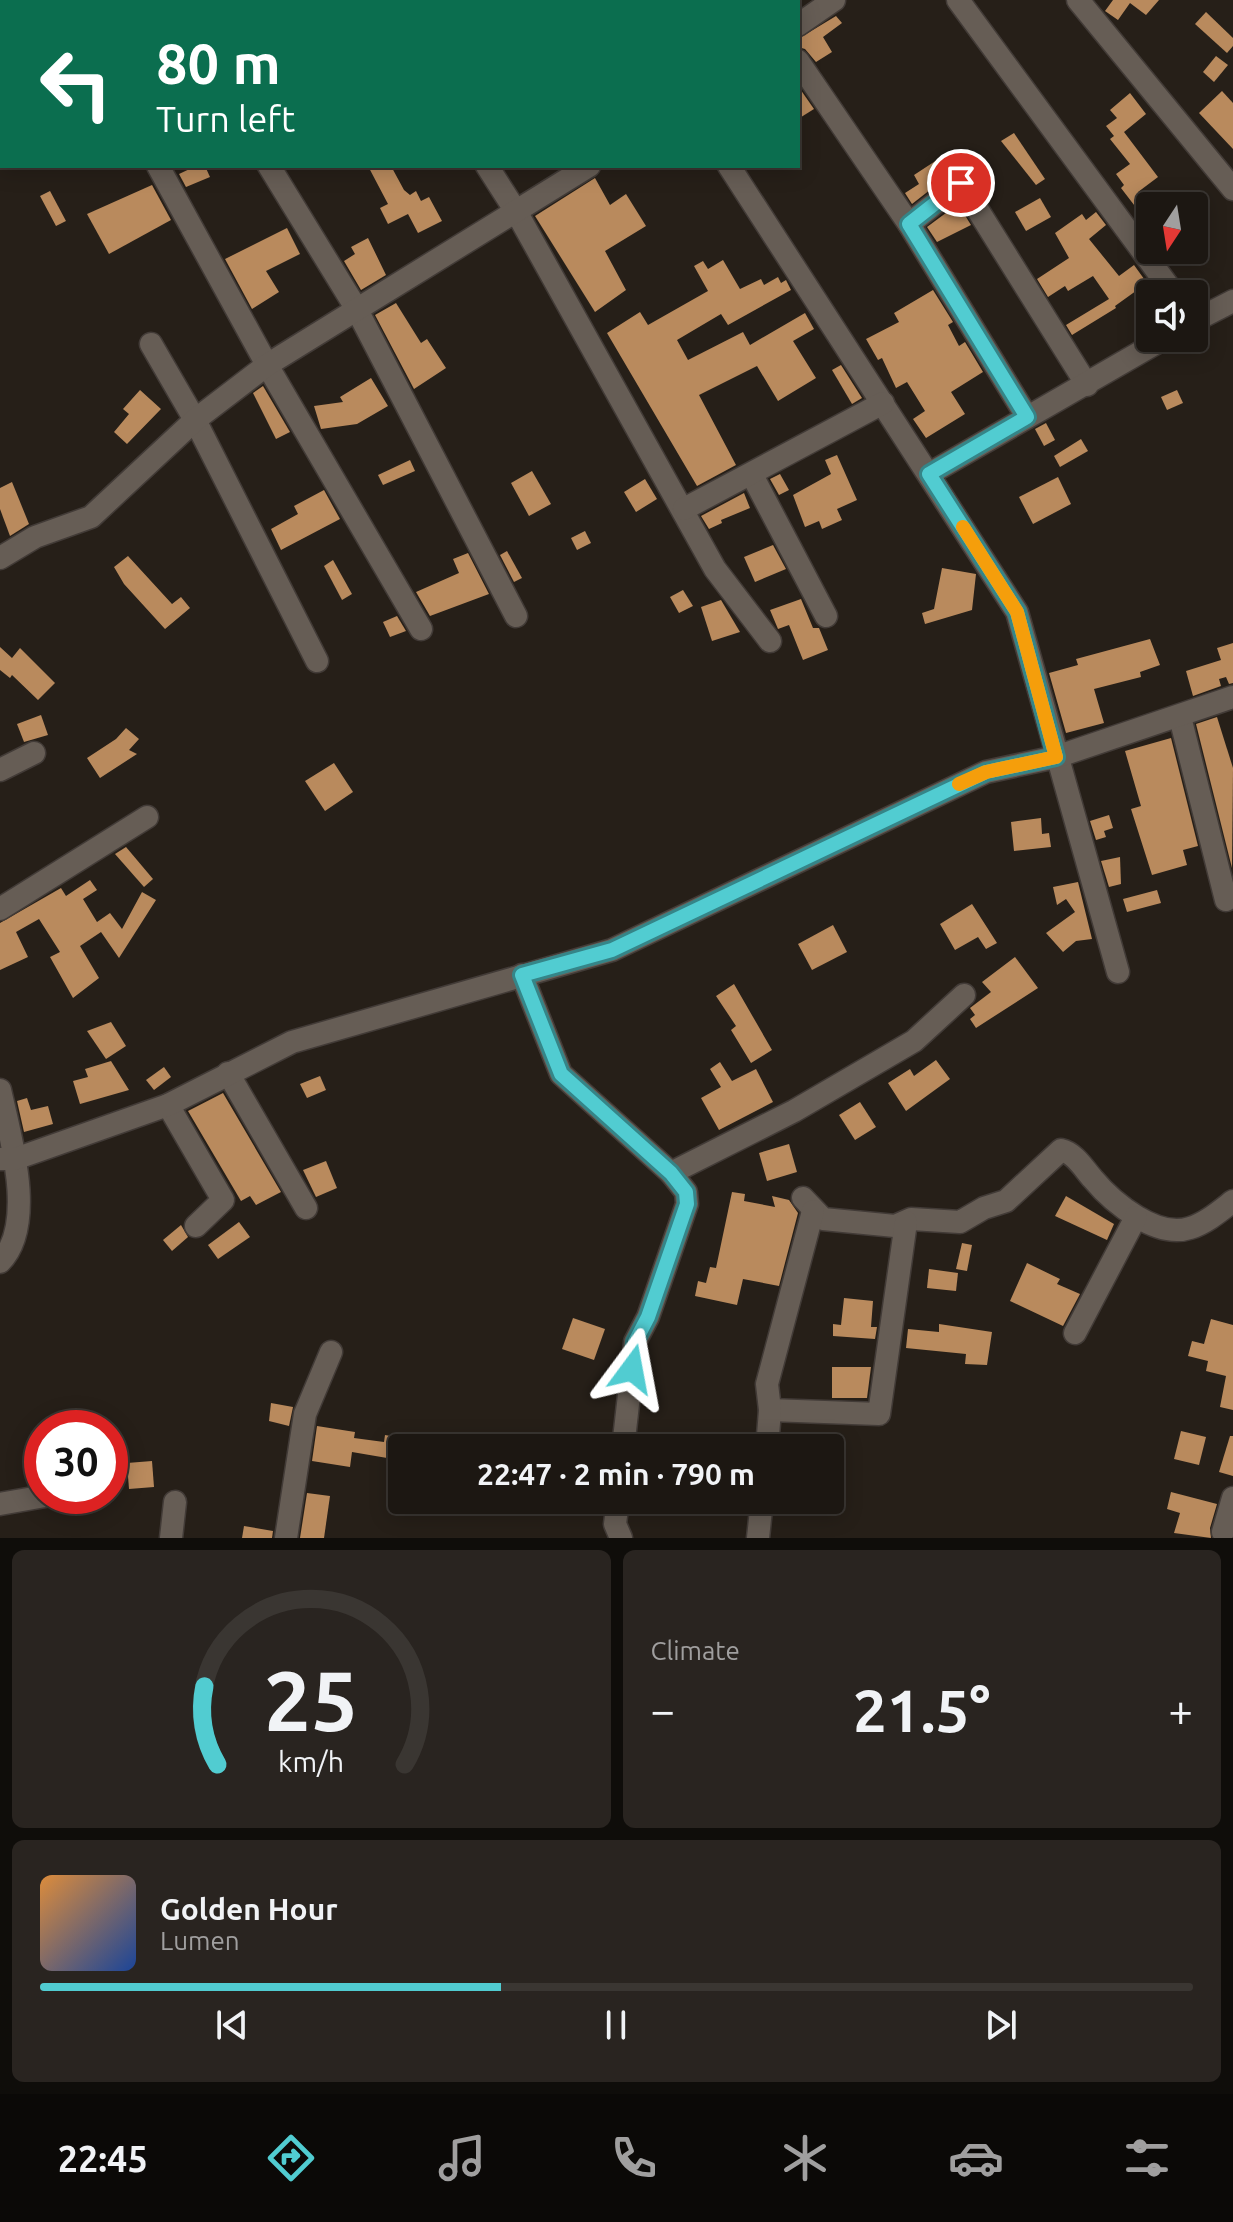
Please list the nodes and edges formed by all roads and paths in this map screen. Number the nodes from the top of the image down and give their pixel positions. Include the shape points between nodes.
1 (834, 0) edge
2 (958, 0) edge
3 (1078, 0) edge
4 (800, 24) edge
5 (800, 64) edge
6 (159, 168) edge
7 (270, 168) edge
8 (488, 168) edge
9 (586, 168) edge
10 (730, 168) edge
11 (1233, 189) edge
12 (517, 213) junction
13 (909, 224) junction
14 (1164, 280) edge
15 (1233, 301) edge
16 (356, 308) junction
17 (1208, 314) edge
18 (151, 344) dead end
19 (1142, 352) edge
20 (267, 365) junction
21 (1087, 385) junction
22 (883, 403) junction
23 (1027, 417) junction
24 (195, 420) junction
25 (929, 474) junction
26 (752, 475) junction
27 (684, 509) junction
28 (0, 558) edge
29 (516, 616) dead end
30 (826, 616) dead end
31 (421, 629) dead end
32 (770, 641) dead end
33 (317, 661) dead end
34 (1233, 697) edge
35 (1180, 717) junction
36 (34, 753) dead end
37 (1056, 757) junction
38 (0, 770) edge
39 (147, 817) dead end
40 (1226, 900) dead end
41 (0, 909) edge
42 (1118, 972) dead end
43 (522, 975) junction
44 (964, 995) dead end
45 (228, 1073) junction
46 (0, 1090) edge
47 (168, 1105) junction
48 (8, 1159) edge
49 (671, 1173) junction
50 (1233, 1201) edge
51 (306, 1208) dead end
52 (1136, 1217) junction
53 (906, 1222) junction
54 (196, 1226) dead end
55 (0, 1262) edge
56 (1075, 1333) dead end
57 (331, 1352) dead end
58 (770, 1410) junction
59 (625, 1434) edge
60 (768, 1434) edge
61 (1233, 1498) edge
62 (24, 1500) edge
63 (175, 1502) dead end
64 (0, 1504) edge
65 (616, 1514) edge
66 (761, 1514) edge
67 (1223, 1532) dead end
68 (625, 1537) edge
69 (171, 1538) edge
70 (286, 1538) edge
71 (758, 1538) edge

1 - 4 street
2 - 14 street
3 - 11 street
5 - 13 street
6 - 20 street
7 - 16 street
8 - 12 street
9 - 12 street
10 - 22 street
12 - 16 street
12 - 27 street
13 - 21 street via 961,183
13 - 23 street
15 - 17 street
16 - 20 street
16 - 29 street
18 - 24 street
19 - 21 street
20 - 24 street
20 - 31 street
21 - 23 street
22 - 25 street
22 - 26 street
23 - 25 street
24 - 28 street via 91,517 35,537
24 - 33 street
25 - 37 street via 1017,612
26 - 27 street
26 - 30 street
27 - 32 street via 715,569
34 - 35 street
35 - 37 street
35 - 40 street
36 - 38 street
37 - 42 street
37 - 43 street via 986,772 612,950
39 - 41 street
43 - 45 street via 292,1042
43 - 49 street via 561,1074
44 - 49 street via 914,1041 794,1111
45 - 47 street
45 - 51 street
46 - 48 street
47 - 48 street
47 - 54 street via 223,1200
48 - 55 street via 18,1211 14,1241
49 - 59 street via 686,1192 687,1204 635,1342
50 - 52 street via 1186,1230
52 - 53 street via 1099,1187 1070,1152 1061,1150 1006,1201 960,1222
52 - 56 street
53 - 58 street via 879,1414
53 - 58 street via 895,1226 823,1219 808,1204 767,1384
57 - 70 street via 305,1414
58 - 60 street
61 - 67 street
62 - 64 street
63 - 69 street
65 - 68 street via 615,1524
66 - 71 street

